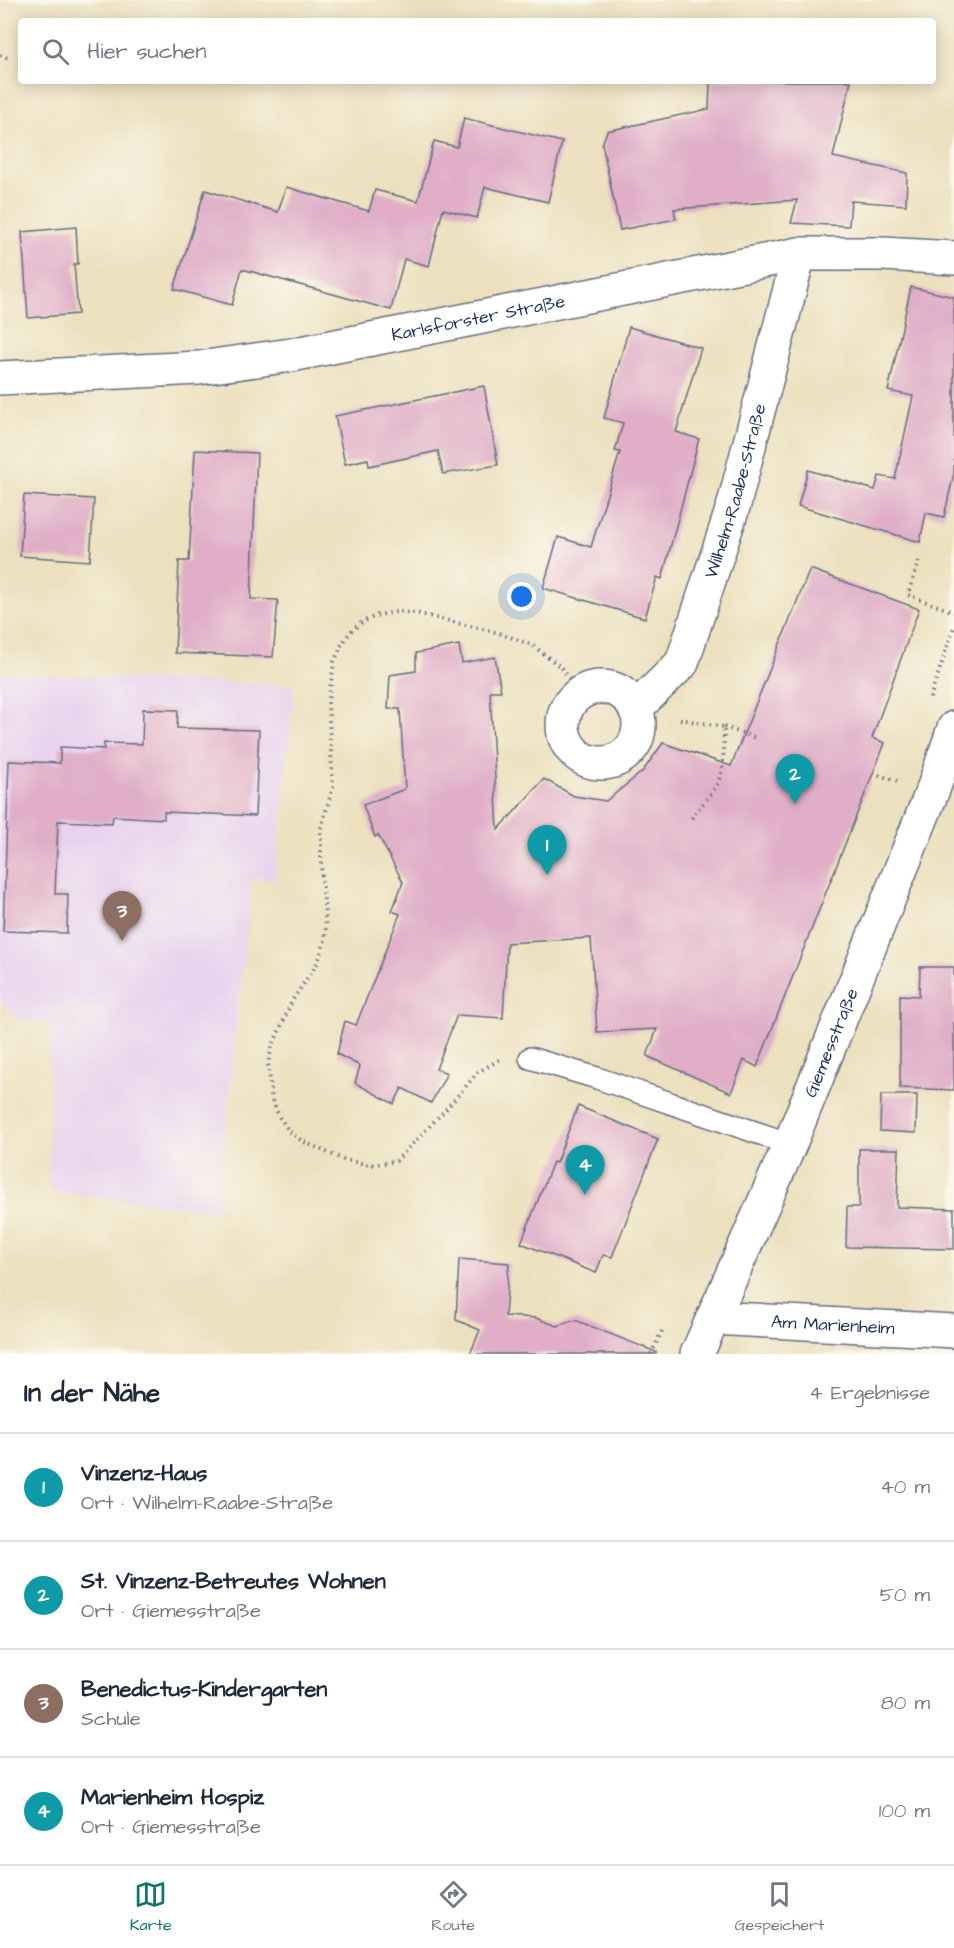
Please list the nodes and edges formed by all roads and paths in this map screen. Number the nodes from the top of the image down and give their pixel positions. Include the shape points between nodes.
1 (0, 55) edge
2 (10, 59) dead end
3 (799, 254) junction
4 (954, 258) edge
5 (0, 378) edge
6 (919, 561) dead end
7 (954, 612) edge
8 (579, 695) junction
9 (635, 709) junction
10 (724, 728) junction
11 (954, 728) edge
12 (756, 738) dead end
13 (690, 821) dead end
14 (530, 1058) joint
15 (790, 1144) junction
16 (713, 1318) junction
17 (954, 1331) edge
18 (697, 1354) edge

1 - 2 path
3 - 4 street, Karlsforster Straße
3 - 5 street, Karlsforster Straße via 291,355 199,368
3 - 9 street, Wilhelm-Raabe-Straße via 735,504 682,663
6 - 7 path via 908,595
8 - 9 street via 589,689 610,688 621,693
8 - 9 street via 564,716 563,729 570,747 585,760 611,762 628,752 638,735
8 - 14 path via 552,659 532,645 499,633 416,613 396,612 378,615 350,632 334,662 329,682 333,787 321,828 325,939 318,962 292,1001 272,1047 269,1083 276,1109 289,1131 324,1152 371,1165 396,1161 478,1072 499,1060
9 - 10 path
10 - 12 path
10 - 13 path via 717,786
11 - 15 street, Giemesstraße via 934,787
14 - 15 lane
15 - 16 street, Giemesstraße
16 - 17 street, Am Marienheim
16 - 18 street, Giemesstraße

